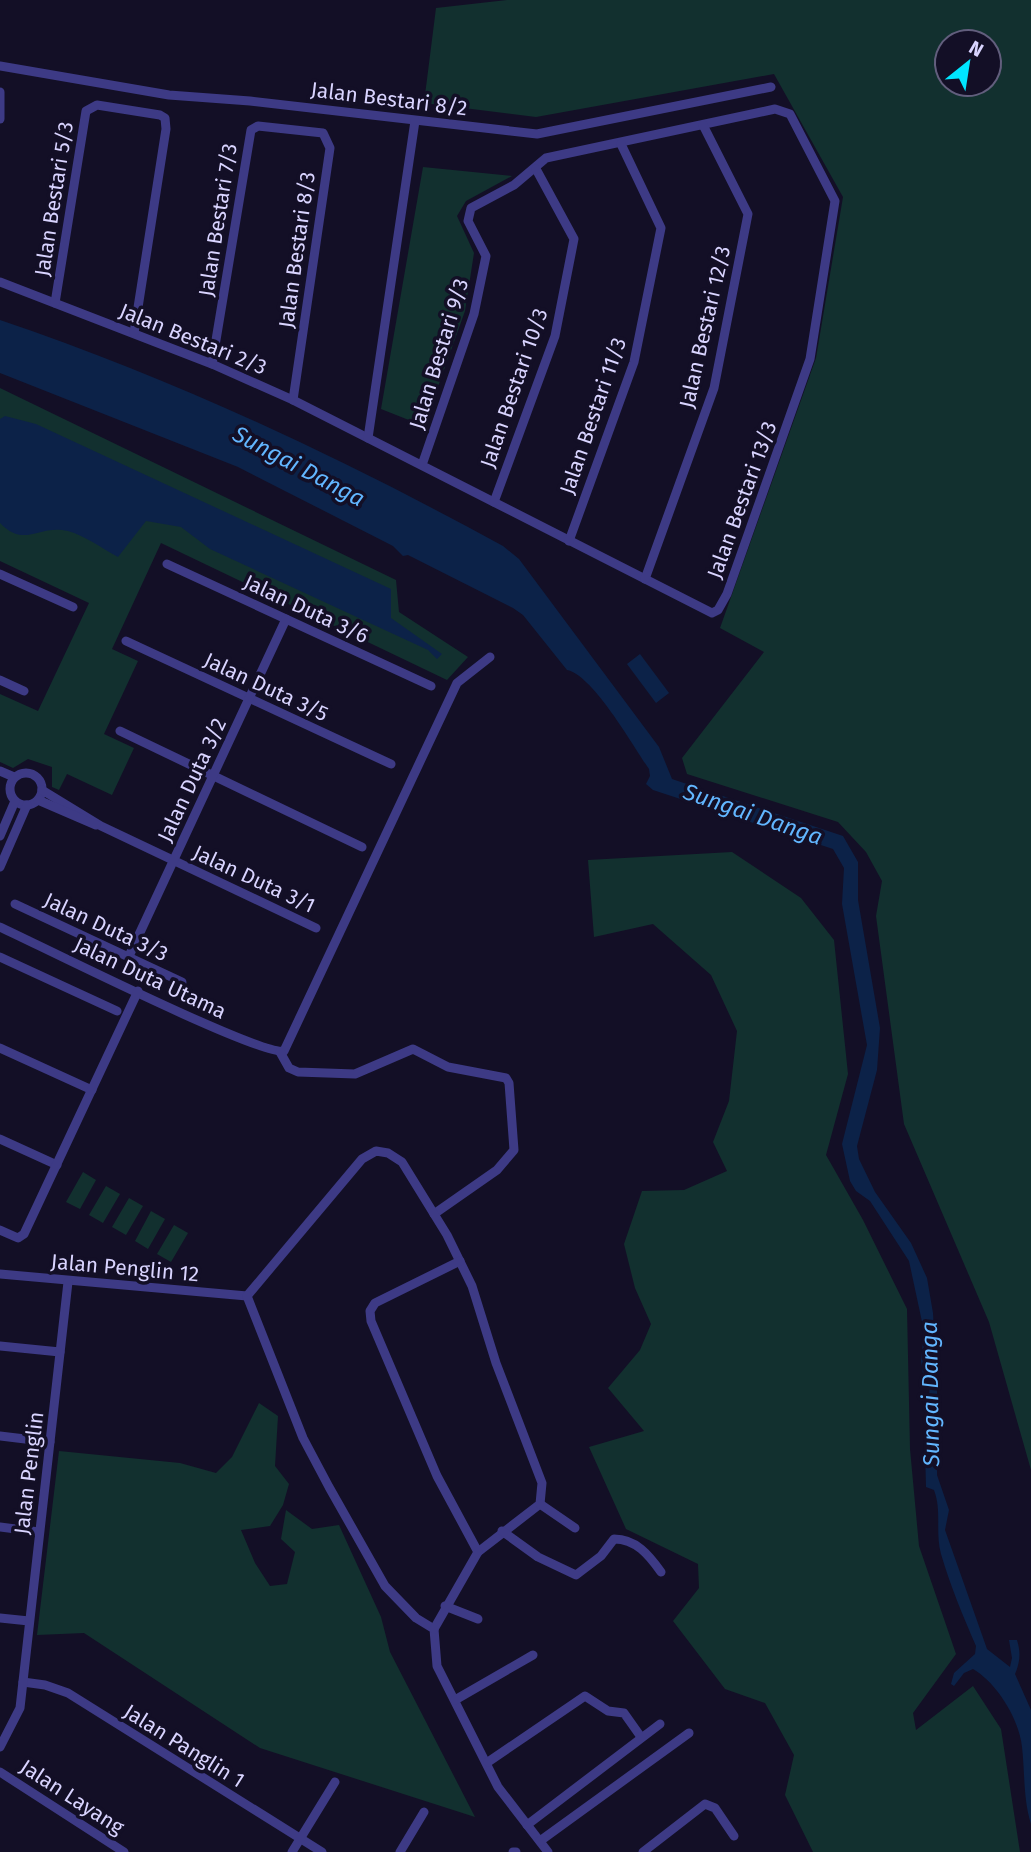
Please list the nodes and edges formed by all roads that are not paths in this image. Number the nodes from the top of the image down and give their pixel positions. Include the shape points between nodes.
1 (0, 66) edge
2 (771, 87) dead end
3 (1, 97) edge
4 (0, 118) edge
5 (415, 121) junction
6 (703, 125) junction
7 (621, 144) junction
8 (330, 148) joint
9 (536, 169) junction
10 (0, 282) edge
11 (55, 303) junction
12 (134, 333) junction
13 (212, 364) junction
14 (293, 400) junction
15 (368, 438) junction
16 (422, 465) junction
17 (494, 502) junction
18 (569, 541) junction
19 (167, 564) dead end
20 (0, 574) edge
21 (645, 579) junction
22 (73, 607) dead end
23 (286, 619) junction
24 (125, 641) dead end
25 (490, 657) dead end
26 (0, 680) edge
27 (431, 686) dead end
28 (24, 691) dead end
29 (249, 698) junction
30 (120, 731) dead end
31 (391, 764) dead end
32 (0, 771) edge
33 (213, 776) junction
34 (8, 781) edge
35 (42, 790) junction
36 (38, 800) junction
37 (15, 801) junction
38 (27, 805) junction
39 (101, 826) junction
40 (0, 836) edge
41 (362, 847) dead end
42 (174, 860) junction
43 (0, 867) edge
44 (15, 904) dead end
45 (0, 927) edge
46 (316, 928) dead end
47 (129, 956) junction
48 (0, 957) edge
49 (183, 982) dead end
50 (138, 991) junction
51 (117, 1012) dead end
52 (0, 1048) edge
53 (284, 1051) junction
54 (92, 1090) junction
55 (0, 1139) edge
56 (57, 1165) junction
57 (435, 1214) junction
58 (0, 1230) edge
59 (460, 1261) junction
60 (0, 1274) edge
61 (68, 1282) junction
62 (247, 1296) junction
63 (0, 1346) edge
64 (60, 1352) junction
65 (0, 1436) edge
66 (50, 1442) junction
67 (540, 1504) junction
68 (0, 1527) edge
69 (575, 1528) dead end
70 (502, 1531) junction
71 (39, 1532) junction
72 (478, 1552) junction
73 (662, 1572) dead end
74 (445, 1606) junction
75 (0, 1618) edge
76 (478, 1619) dead end
77 (29, 1621) junction
78 (434, 1629) junction
79 (533, 1655) dead end
80 (23, 1682) junction
81 (454, 1700) junction
82 (660, 1724) dead end
83 (689, 1734) dead end
84 (641, 1737) junction
85 (0, 1747) edge
86 (488, 1762) junction
87 (0, 1772) edge
88 (335, 1782) dead end
89 (424, 1812) dead end
90 (527, 1825) junction
91 (734, 1836) dead end
92 (300, 1838) junction
93 (540, 1841) junction
94 (124, 1852) edge
95 (292, 1852) edge
96 (322, 1852) edge
97 (400, 1852) edge
98 (548, 1852) edge
99 (643, 1852) edge

1 - 5 street, Jalan Bestari 8/2 via 169,95
2 - 5 street, Jalan Bestari 8/2 via 537,134
3 - 4 street
5 - 15 street
6 - 7 street
6 - 21 street, Jalan Bestari 12/3 via 748,214 714,388
6 - 21 street, Jalan Bestari 13/3 via 786,110 835,201 810,359 723,603 712,612
7 - 9 street via 546,158
7 - 18 street, Jalan Bestari 11/3 via 661,228 634,362
8 - 13 street, Jalan Bestari 7/3 via 327,136 318,132 258,126 251,130
8 - 14 street, Jalan Bestari 8/3
9 - 16 street, Jalan Bestari 9/3 via 514,186 476,204 468,214 486,256 474,314
9 - 17 street, Jalan Bestari 10/3 via 574,239 555,336
10 - 11 street, Jalan Bestari 2/3
11 - 12 street, Jalan Bestari 2/3
11 - 12 street, Jalan Bestari 5/3 via 86,111 97,105 154,113 165,118 166,130
12 - 13 street, Jalan Bestari 2/3
13 - 14 street, Jalan Bestari 2/3
14 - 15 street, Jalan Bestari 2/3
15 - 16 street, Jalan Bestari 13/3
16 - 17 street, Jalan Bestari 13/3
17 - 18 street, Jalan Bestari 13/3
18 - 21 street, Jalan Bestari 13/3
19 - 23 street, Jalan Duta 3/6
20 - 22 street
23 - 27 street, Jalan Duta 3/6
23 - 29 street, Jalan Duta 3/2
24 - 29 street, Jalan Duta 3/5
25 - 53 street via 457,684
26 - 28 street
29 - 31 street, Jalan Duta 3/5
29 - 33 street, Jalan Duta 3/2
30 - 33 street
32 - 34 street
33 - 41 street
33 - 42 street, Jalan Duta 3/2
34 - 35 street via 30,773 39,779
34 - 37 street
35 - 36 street
35 - 39 street, Jalan Duta 3/1
36 - 38 street
36 - 39 street, Jalan Duta 3/1
37 - 38 street
37 - 40 street
38 - 43 street
39 - 42 street, Jalan Duta 3/1
42 - 46 street, Jalan Duta 3/1
42 - 47 street, Jalan Duta 3/2
44 - 47 street, Jalan Duta 3/3
45 - 50 street, Jalan Duta Utama
47 - 49 street, Jalan Duta 3/3
48 - 51 street
50 - 53 street, Jalan Duta Utama via 217,1029
50 - 54 street
52 - 54 street
53 - 57 street, Jalan Duta Utama via 289,1068 295,1071 343,1074 377,1066 413,1049 453,1068 506,1078 514,1150 497,1170
54 - 56 street
55 - 56 street
56 - 58 street via 24,1234 18,1238
57 - 59 street
57 - 62 street via 402,1162 376,1151 362,1158
59 - 67 street via 542,1483
59 - 72 street via 375,1303 370,1311 437,1476
60 - 61 street, Jalan Penglin 12
61 - 62 street, Jalan Penglin 12
61 - 64 street, Jalan Penglin
62 - 78 street via 303,1438 335,1498 385,1586 416,1618
63 - 64 street
64 - 66 street, Jalan Penglin
65 - 66 street
66 - 71 street, Jalan Penglin
67 - 69 street
67 - 70 street
68 - 71 street
70 - 72 street
70 - 73 street via 538,1557 576,1574 601,1556 614,1539 637,1545
71 - 77 street, Jalan Penglin
72 - 74 street
74 - 76 street
74 - 78 street
75 - 77 street
77 - 80 street, Jalan Penglin
78 - 81 street via 437,1666
79 - 81 street
80 - 85 street, Jalan Penglin via 17,1719
80 - 92 street, Jalan Panglin 1 via 68,1693
81 - 86 street
82 - 84 street
83 - 93 street
84 - 86 street via 624,1713 608,1711 585,1696
84 - 90 street
86 - 90 street via 503,1797
87 - 94 street, Jalan Layang
88 - 92 street
89 - 97 street
90 - 93 street
91 - 99 street via 715,1808 705,1804
92 - 95 street
92 - 96 street, Jalan Panglin 1
93 - 98 street

